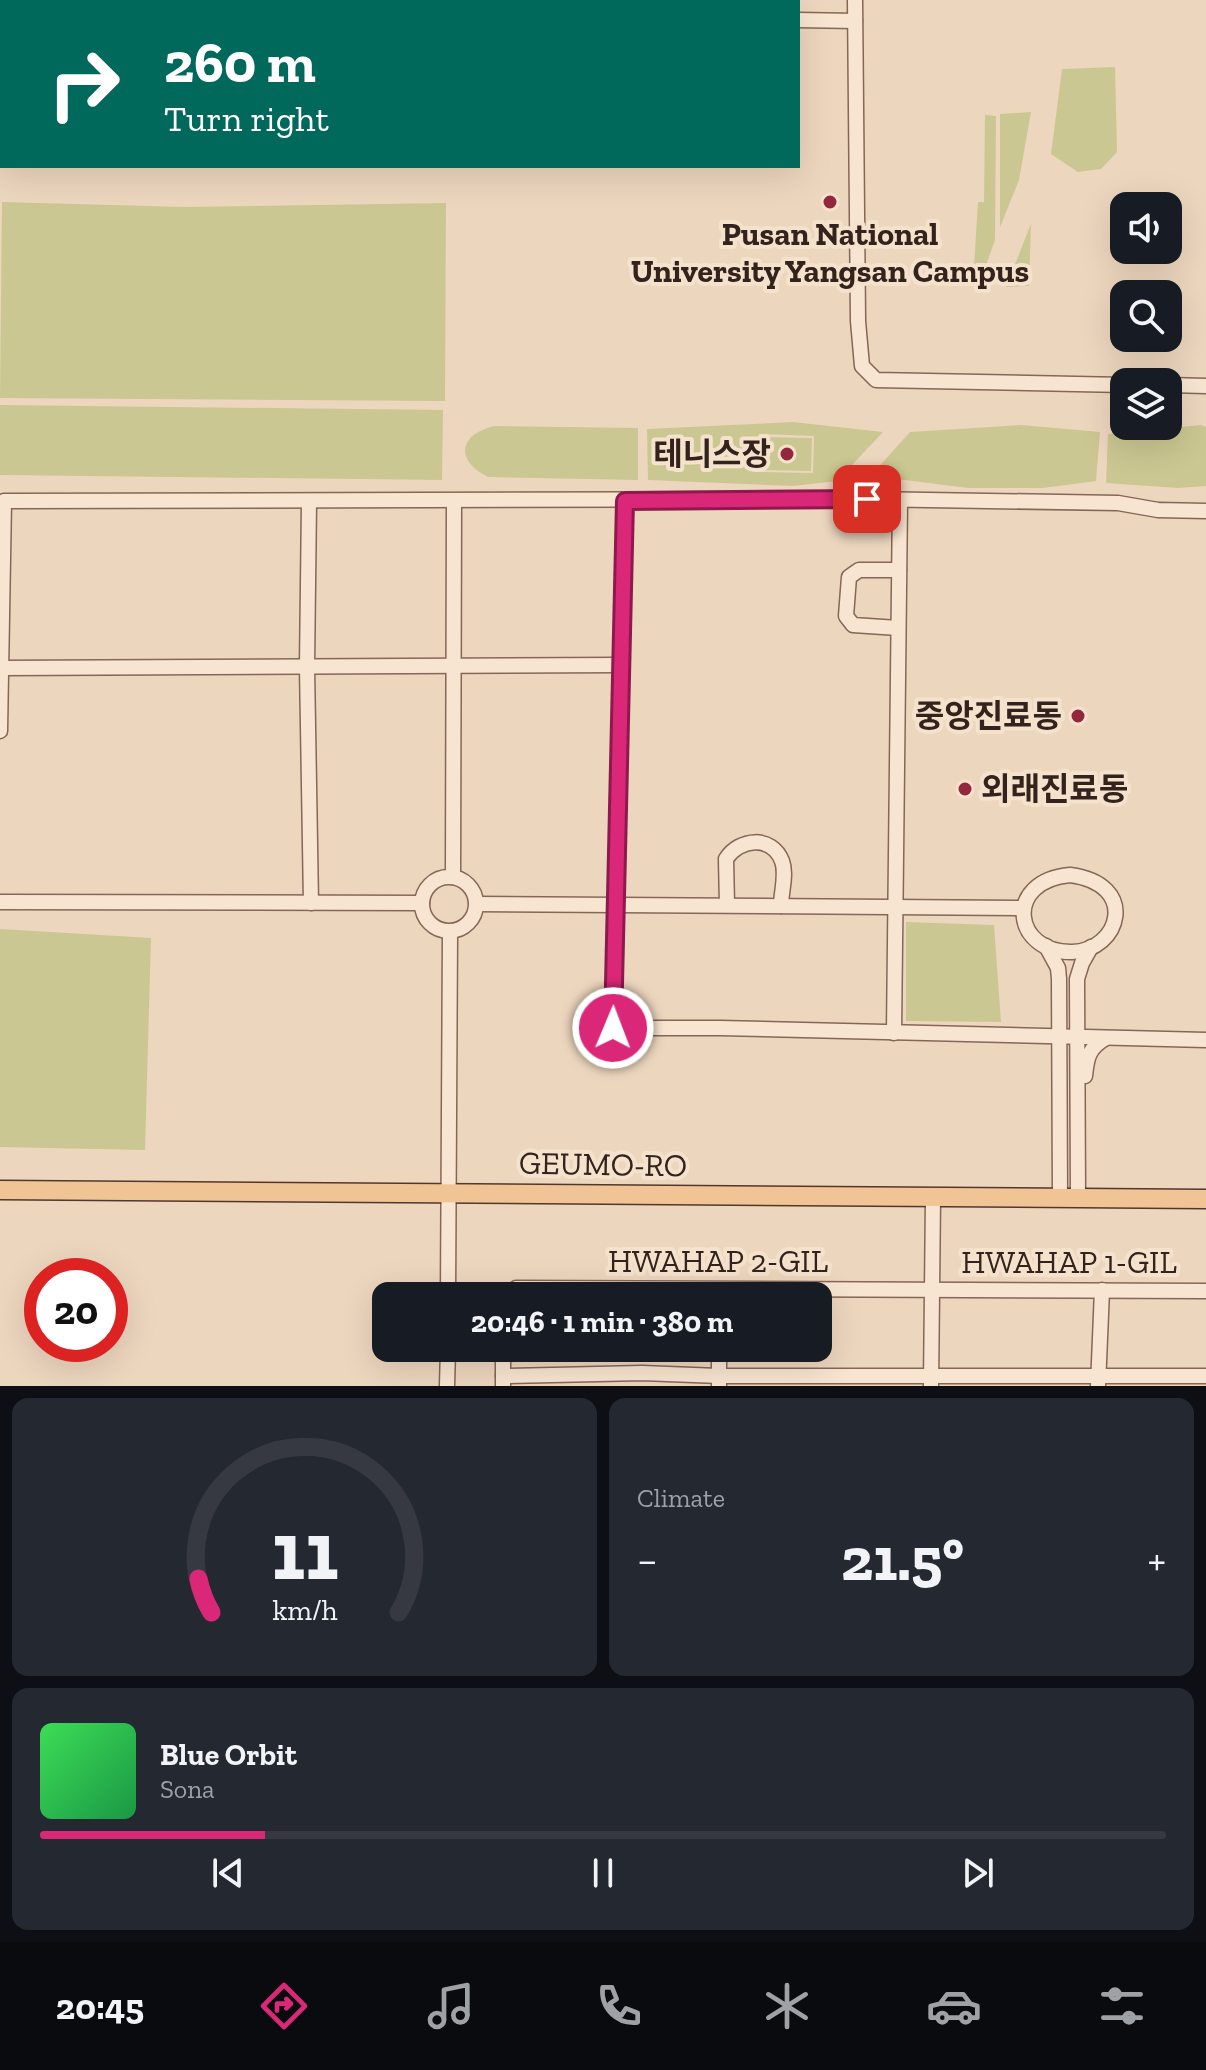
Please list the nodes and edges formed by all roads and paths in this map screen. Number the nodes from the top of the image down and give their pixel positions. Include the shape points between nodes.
1 (855, 0) edge
2 (800, 20) edge
3 (855, 21) junction
4 (1110, 385) edge
5 (1182, 385) edge
6 (1206, 386) edge
7 (900, 500) junction
8 (454, 501) junction
9 (625, 501) junction
10 (309, 502) junction
11 (1206, 511) edge
12 (899, 570) junction
13 (898, 628) junction
14 (454, 665) junction
15 (620, 665) junction
16 (307, 667) junction
17 (2, 668) edge
18 (0, 731) edge
19 (453, 877) junction
20 (0, 902) edge
21 (311, 903) junction
22 (422, 903) junction
23 (477, 904) junction
24 (616, 905) junction
25 (727, 905) junction
26 (781, 906) junction
27 (896, 906) junction
28 (1022, 908) junction
29 (450, 932) junction
30 (1046, 946) junction
31 (1091, 947) junction
32 (894, 1033) junction
33 (1059, 1037) junction
34 (1077, 1037) junction
35 (1106, 1038) junction
36 (1206, 1040) edge
37 (1076, 1106) junction
38 (0, 1190) edge
39 (450, 1193) junction
40 (933, 1197) junction
41 (1069, 1198) junction
42 (1206, 1199) edge
43 (448, 1282) edge
44 (932, 1290) junction
45 (1102, 1290) junction
46 (832, 1291) edge
47 (1206, 1291) edge
48 (448, 1362) edge
49 (1206, 1376) edge
50 (642, 1379) edge
51 (857, 1380) edge
52 (931, 1380) edge
53 (1011, 1380) edge
54 (503, 1381) edge
55 (575, 1381) edge
56 (719, 1381) edge
57 (787, 1381) edge
58 (1098, 1381) edge
59 (1185, 1381) edge
60 (447, 1386) edge

1 - 3 street
2 - 3 street
3 - 4 street via 862,366 876,380
5 - 6 street
7 - 9 street
7 - 11 street via 1118,503
7 - 12 street
8 - 9 street
8 - 10 street
8 - 14 street
9 - 15 street
10 - 16 street
10 - 17 street via 4,501
12 - 13 street
12 - 13 street via 859,570 849,577 846,616 853,625
13 - 27 street
14 - 15 street
14 - 16 street
14 - 19 street
15 - 24 street
16 - 17 street
16 - 21 street
17 - 18 street
19 - 22 street via 435,881
19 - 23 street via 472,889
20 - 21 street
21 - 22 street
22 - 29 street via 433,927
23 - 24 street
23 - 29 street via 472,920
24 - 25 street
24 - 32 street via 613,1028
25 - 26 street
25 - 26 street via 726,859 746,842 758,841 782,861
26 - 27 street
27 - 28 street
27 - 32 street
28 - 30 street via 1027,929
28 - 31 street via 1033,890 1058,876 1102,885 1115,902 1115,919 1104,938
29 - 39 street
30 - 31 street via 1067,952
30 - 33 street via 1058,968
31 - 34 street via 1077,979
32 - 33 street
33 - 34 street
33 - 41 street
34 - 35 street
34 - 37 street
35 - 36 street
35 - 37 street via 1088,1053 1084,1091
37 - 41 street
38 - 39 main road, GEUMO-RO
39 - 40 main road, GEUMO-RO
39 - 43 street
40 - 41 main road, GEUMO-RO
40 - 44 street
41 - 42 main road, GEUMO-RO
44 - 45 street, HWAHAP 1-GIL
44 - 46 street, HWAHAP 2-GIL
44 - 52 street
45 - 47 street, HWAHAP 1-GIL
45 - 58 street
48 - 60 street
49 - 59 street
50 - 55 street
50 - 56 street
51 - 52 street
51 - 57 street
52 - 53 street
53 - 58 street
54 - 55 street
56 - 57 street
58 - 59 street

